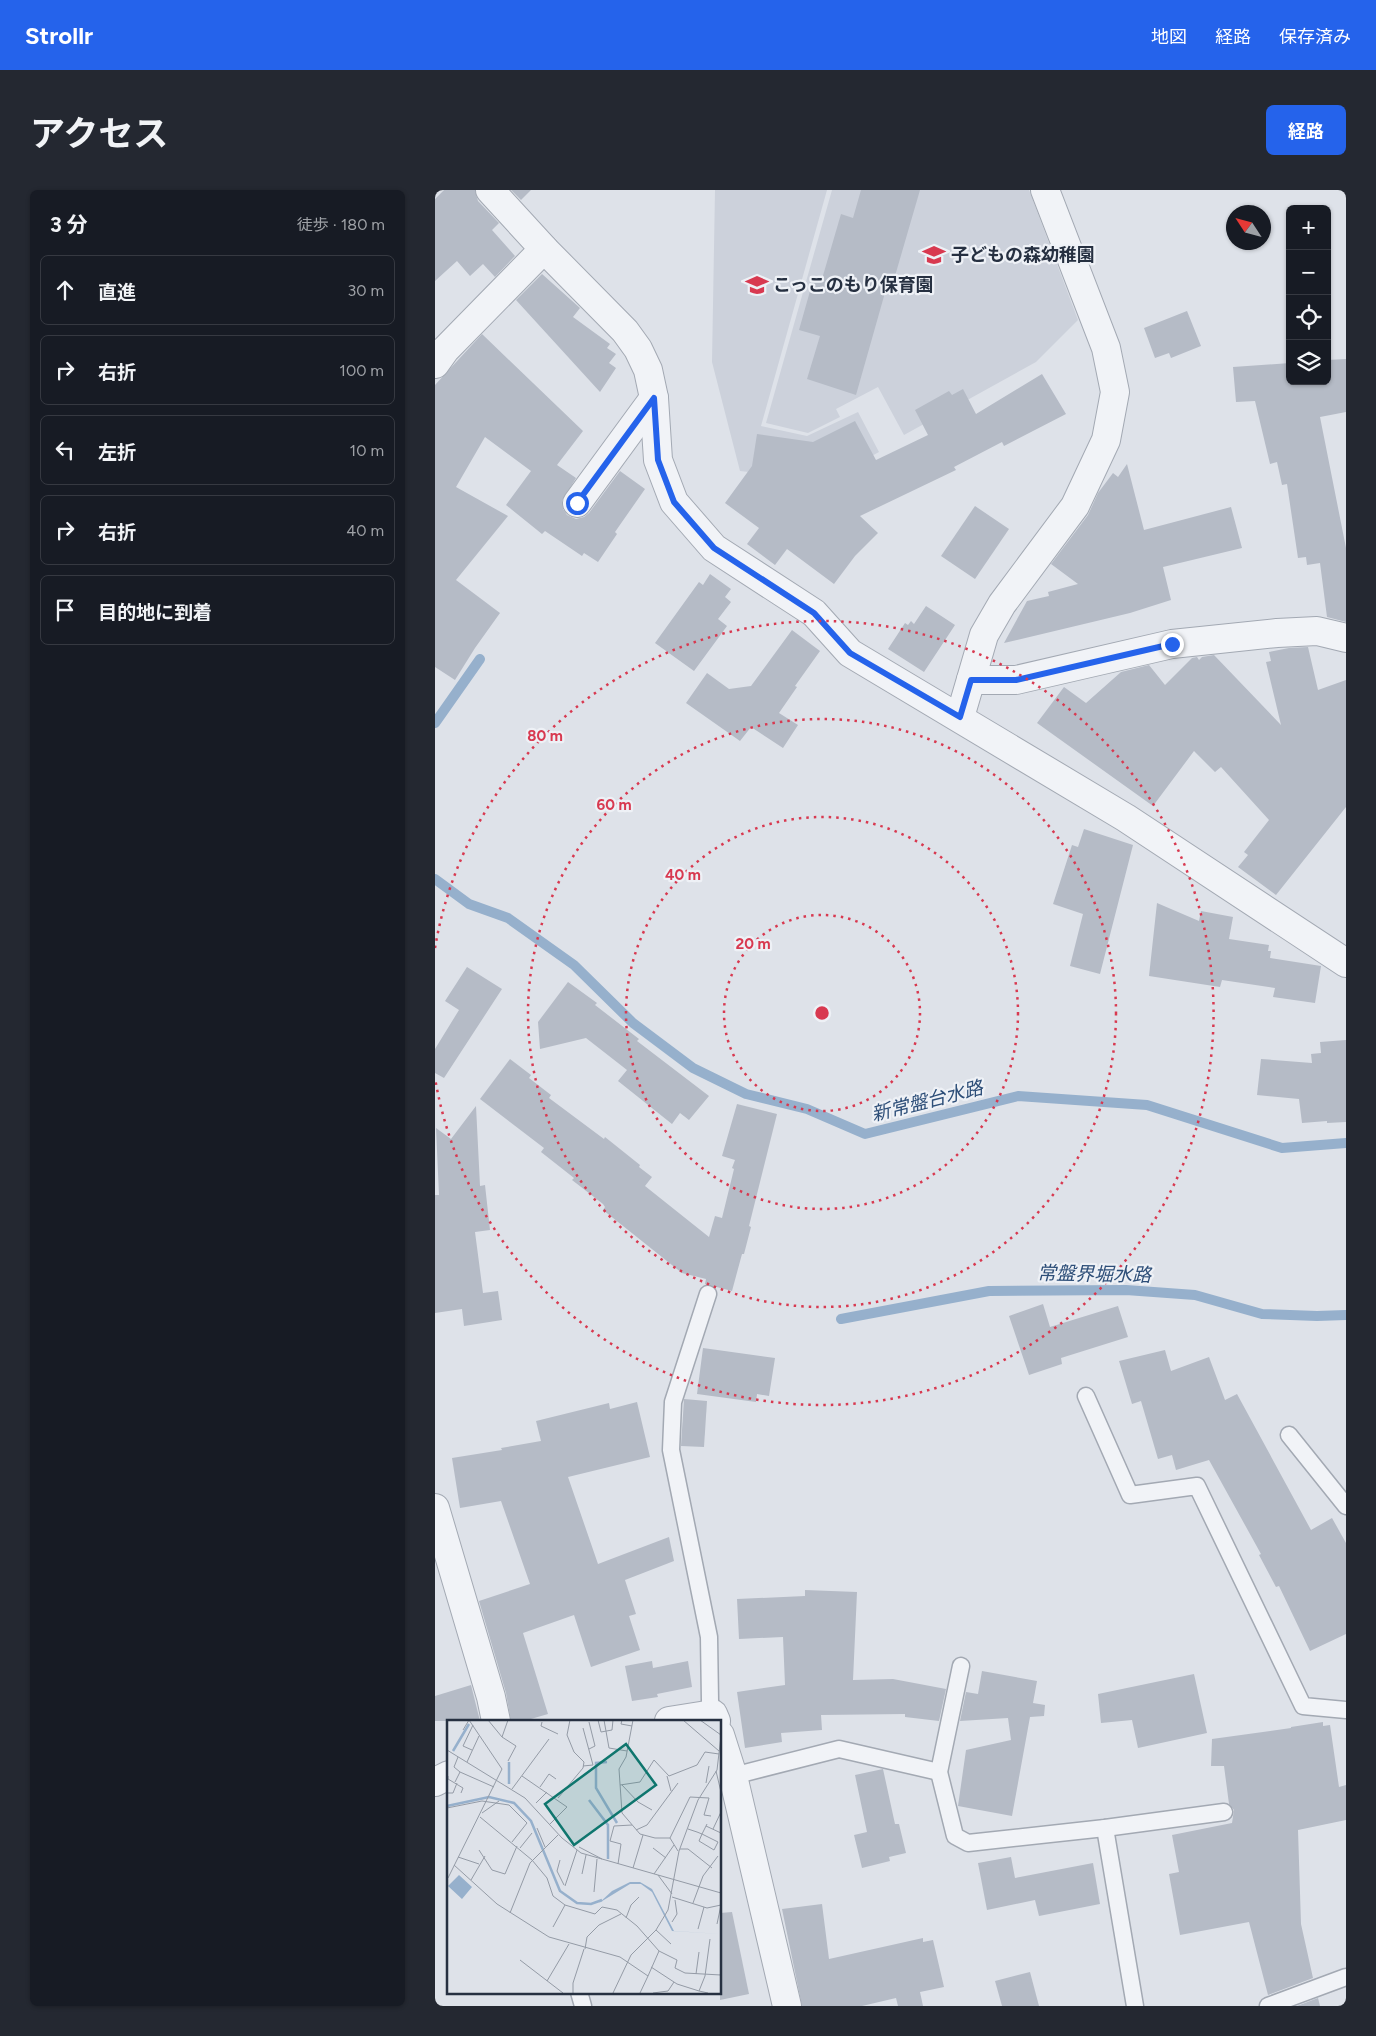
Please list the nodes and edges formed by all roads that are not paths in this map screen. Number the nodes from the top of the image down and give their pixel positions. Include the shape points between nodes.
1 (490, 190) edge
2 (1045, 190) edge
3 (544, 249) junction
4 (435, 364) edge
5 (654, 398) junction
6 (577, 503) dead end
7 (1346, 638) edge
8 (971, 680) junction
9 (960, 717) junction
10 (1346, 963) edge
11 (707, 1294) dead end
12 (1086, 1396) dead end
13 (1289, 1435) dead end
14 (1346, 1506) edge
15 (435, 1508) edge
16 (961, 1666) dead end
17 (1346, 1710) edge
18 (496, 1720) edge
19 (715, 1720) edge
20 (721, 1739) edge
21 (939, 1772) junction
22 (447, 1776) edge
23 (733, 1776) junction
24 (435, 1782) edge
25 (1224, 1812) dead end
26 (1105, 1828) junction
27 (1346, 1977) edge
28 (787, 2006) edge
29 (1135, 2006) edge
30 (1268, 2006) edge

1 - 3 street
2 - 8 street via 1106,348 1115,392 1107,440 1075,506 1001,604 984,635
3 - 4 street
3 - 5 street via 638,348 648,370
5 - 6 street
5 - 9 street via 658,460 674,502 714,548 814,613 850,653
7 - 8 street via 1317,631 1172,644 1016,680
8 - 9 street
9 - 10 street via 1126,818
11 - 19 lane via 673,1402 671,1450 709,1637 710,1701
12 - 17 lane via 1130,1495 1197,1486 1303,1706
13 - 14 lane
15 - 18 street
16 - 21 lane
20 - 23 street
21 - 23 lane via 839,1749
21 - 26 lane via 955,1836 968,1843
22 - 24 street
23 - 28 street
25 - 26 lane
26 - 29 lane
27 - 30 lane

